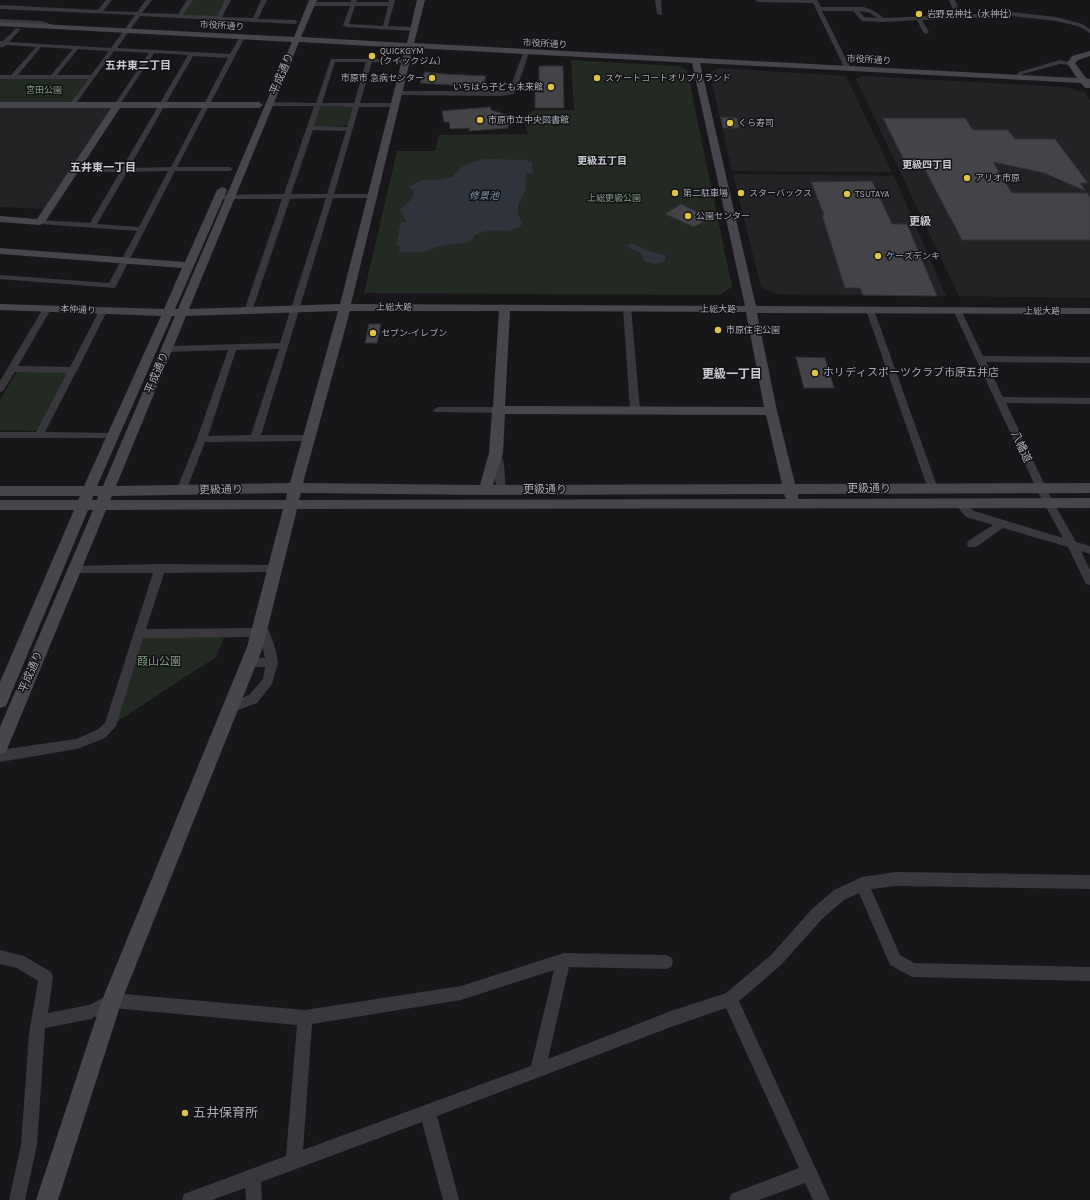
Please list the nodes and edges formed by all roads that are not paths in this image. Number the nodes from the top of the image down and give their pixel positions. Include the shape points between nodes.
1 (109, 0) edge
2 (149, 0) edge
3 (190, 0) edge
4 (228, 0) edge
5 (264, 0) edge
6 (421, 0) edge
7 (658, 0) edge
8 (758, 0) edge
9 (816, 0) edge
10 (952, 0) edge
11 (310, 1) edge
12 (353, 2) edge
13 (392, 2) edge
14 (68, 5) dead end
15 (0, 7) edge
16 (855, 8) junction
17 (820, 9) junction
18 (64, 10) junction
19 (99, 12) junction
20 (139, 14) junction
21 (660, 14) dead end
22 (180, 16) junction
23 (959, 17) junction
24 (219, 18) junction
25 (919, 19) junction
26 (255, 20) junction
27 (883, 20) junction
28 (0, 21) edge
29 (295, 22) junction
30 (0, 24) edge
31 (53, 26) junction
32 (385, 27) junction
33 (0, 28) edge
34 (18, 29) junction
35 (413, 29) junction
36 (126, 31) junction
37 (1090, 31) edge
38 (926, 32) dead end
39 (242, 37) junction
40 (292, 39) junction
41 (2, 43) edge
42 (40, 45) junction
43 (409, 46) junction
44 (77, 47) junction
45 (0, 48) edge
46 (113, 49) junction
47 (153, 51) junction
48 (192, 53) junction
49 (526, 53) junction
50 (1090, 53) edge
51 (232, 56) junction
52 (369, 61) junction
53 (406, 61) junction
54 (696, 61) junction
55 (1072, 63) junction
56 (848, 69) junction
57 (53, 76) junction
58 (0, 77) edge
59 (13, 77) junction
60 (93, 77) junction
61 (1018, 77) junction
62 (1087, 81) edge
63 (1090, 88) edge
64 (398, 93) junction
65 (264, 104) junction
66 (318, 104) junction
67 (358, 104) junction
68 (0, 105) edge
69 (72, 105) junction
70 (117, 105) junction
71 (162, 105) junction
72 (207, 105) junction
73 (394, 105) junction
74 (310, 128) junction
75 (350, 129) junction
76 (124, 169) junction
77 (230, 169) junction
78 (75, 170) junction
79 (173, 170) junction
80 (330, 196) junction
81 (371, 196) junction
82 (224, 197) junction
83 (286, 197) junction
84 (0, 219) edge
85 (40, 222) junction
86 (92, 226) junction
87 (142, 229) junction
88 (0, 251) edge
89 (126, 260) junction
90 (189, 265) junction
91 (0, 277) edge
92 (0, 307) edge
93 (345, 307) junction
94 (505, 308) junction
95 (627, 308) junction
96 (47, 309) junction
97 (296, 309) junction
98 (751, 309) junction
99 (248, 310) junction
100 (870, 310) junction
101 (957, 310) junction
102 (103, 311) junction
103 (1090, 311) edge
104 (161, 313) junction
105 (182, 313) junction
106 (283, 346) junction
107 (232, 347) junction
108 (167, 349) junction
109 (980, 359) junction
110 (1090, 360) edge
111 (12, 369) junction
112 (74, 370) junction
113 (0, 389) edge
114 (999, 400) junction
115 (1090, 401) edge
116 (438, 410) dead end
117 (497, 410) junction
118 (635, 410) junction
119 (771, 411) junction
120 (0, 435) edge
121 (39, 435) junction
122 (114, 436) junction
123 (255, 438) junction
124 (308, 438) junction
125 (202, 439) junction
126 (496, 453) junction
127 (296, 488) junction
128 (1041, 488) junction
129 (1090, 488) edge
130 (790, 489) junction
131 (933, 489) junction
132 (89, 490) junction
133 (485, 490) junction
134 (501, 490) junction
135 (0, 491) edge
136 (107, 491) junction
137 (181, 491) junction
138 (959, 503) junction
139 (1048, 503) junction
140 (1090, 503) edge
141 (794, 504) junction
142 (83, 505) junction
143 (101, 505) junction
144 (291, 505) junction
145 (1, 508) edge
146 (1001, 524) junction
147 (972, 544) dead end
148 (1073, 546) junction
149 (1090, 550) edge
150 (160, 568) junction
151 (275, 568) junction
152 (75, 569) junction
153 (1090, 581) edge
154 (261, 628) junction
155 (139, 634) junction
156 (270, 651) junction
157 (250, 662) junction
158 (272, 663) junction
159 (0, 701) edge
160 (230, 708) junction
161 (0, 747) edge
162 (0, 756) edge
163 (1090, 882) edge
164 (862, 884) junction
165 (0, 957) edge
166 (564, 960) junction
167 (666, 962) dead end
168 (1090, 974) edge
169 (730, 999) junction
170 (112, 1000) junction
171 (305, 1018) junction
172 (39, 1022) junction
173 (537, 1071) junction
174 (428, 1112) junction
175 (294, 1162) junction
176 (809, 1173) junction
177 (253, 1178) junction
178 (17, 1200) edge
179 (47, 1200) edge
180 (190, 1200) edge
181 (254, 1200) edge
182 (451, 1200) edge
183 (738, 1200) edge
184 (822, 1200) edge

1 - 19 street
2 - 20 street
3 - 22 street
4 - 24 street
5 - 26 street
6 - 35 street
7 - 21 street
8 - 9 street
9 - 17 street
10 - 23 street
11 - 12 street
11 - 29 street, 平成通り
11 - 40 street, 平成通り
12 - 13 street
12 - 32 street via 346,25
13 - 32 street
14 - 18 street
15 - 18 street
16 - 17 street
16 - 27 street via 869,10
16 - 27 street via 862,19
17 - 56 street
18 - 19 street
19 - 20 street
20 - 22 street
20 - 36 street
22 - 24 street
23 - 25 street
23 - 37 street via 1011,14 1056,19 1080,25
24 - 26 street
25 - 27 street
25 - 38 street
26 - 29 street
28 - 31 street
29 - 40 street, 平成通り
30 - 31 street, 市役所通り
31 - 34 street via 36,30
31 - 36 street, 市役所通り
32 - 35 street
33 - 34 street
34 - 41 street
35 - 43 street
36 - 39 street, 市役所通り
36 - 46 street
39 - 40 street, 市役所通り
39 - 51 street
40 - 43 street, 市役所通り
40 - 65 street, 平成通り
41 - 42 street
41 - 45 street
42 - 44 street
42 - 59 street
43 - 49 street, 市役所通り
43 - 53 street
44 - 46 street
44 - 57 street
46 - 47 street
46 - 60 street
47 - 48 street
47 - 70 street
48 - 51 street
48 - 71 street
49 - 54 street, 市役所通り
49 - 64 street via 511,92
50 - 55 street via 1075,58
51 - 72 street
52 - 53 street
52 - 66 street via 333,60
52 - 67 street
53 - 64 street
54 - 56 street, 市役所通り
54 - 98 street
55 - 61 street via 1060,62 1021,73
55 - 62 street
56 - 61 street, 市役所通り
57 - 59 street
57 - 60 street
58 - 59 street
60 - 69 street
61 - 62 street, 市役所通り
62 - 63 street
64 - 73 street
65 - 66 street
65 - 72 street
65 - 77 street, 平成通り
65 - 82 street, 平成通り
66 - 67 street
66 - 74 street
67 - 73 street
67 - 75 street
68 - 69 street
69 - 70 street
70 - 71 street
70 - 78 street
71 - 72 street
71 - 76 street
72 - 79 street
73 - 81 street
74 - 75 street
74 - 83 street
75 - 80 street
76 - 78 street
76 - 79 street
76 - 86 street
77 - 79 street
77 - 82 street, 平成通り
78 - 85 street
79 - 87 street
80 - 81 street
80 - 83 street
80 - 97 street
81 - 93 street
82 - 83 street
82 - 90 street, 平成通り
82 - 105 street, 平成通り
83 - 99 street
84 - 85 street
85 - 86 street
86 - 87 street
87 - 89 street
88 - 89 street
89 - 90 street
89 - 91 street via 112,286
90 - 104 street, 平成通り
92 - 96 street, 本仲通り
93 - 94 street, 上総大路
93 - 97 street, 上総大路
93 - 124 street
94 - 95 street, 上総大路
94 - 117 street
95 - 98 street, 上総大路
95 - 118 street
96 - 102 street, 本仲通り
96 - 111 street
97 - 99 street, 上総大路
97 - 106 street
98 - 100 street, 上総大路
98 - 119 street
99 - 105 street, 本仲通り
100 - 101 street, 上総大路
100 - 131 street
101 - 103 street, 上総大路
101 - 109 street, 八幡道
102 - 104 street, 本仲通り
102 - 112 street
104 - 105 street, 本仲通り
104 - 122 street, 平成通り
105 - 108 street, 平成通り
106 - 107 street
106 - 123 street
107 - 108 street
107 - 125 street
108 - 136 street, 平成通り
109 - 110 street
109 - 114 street, 八幡道
111 - 112 street
111 - 113 street
112 - 121 street
114 - 115 street
114 - 128 street, 八幡道
116 - 117 street
117 - 118 street
117 - 126 street
118 - 119 street
119 - 130 street
120 - 121 street
121 - 122 street
122 - 132 street, 平成通り
123 - 124 street
123 - 125 street
124 - 127 street
125 - 137 street
126 - 133 street
126 - 134 street
127 - 133 street, 更級通り
127 - 137 street, 更級通り
127 - 144 street
128 - 129 street, 更級通り
128 - 131 street, 更級通り
128 - 139 street, 八幡道
130 - 131 street, 更級通り
130 - 134 street, 更級通り
130 - 141 street
132 - 135 street, 更級通り
132 - 136 street, 更級通り
132 - 142 street, 平成通り
133 - 134 street, 更級通り
136 - 137 street, 更級通り
136 - 143 street, 平成通り
138 - 139 street, 更級通り
138 - 141 street, 更級通り
138 - 146 street via 970,514
139 - 140 street, 更級通り
139 - 148 street, 八幡道
141 - 144 street, 更級通り
142 - 143 street, 更級通り
142 - 145 street, 更級通り
142 - 159 street, 平成通り
143 - 144 street, 更級通り
143 - 152 street, 平成通り
144 - 151 street
146 - 147 street
146 - 148 street
148 - 149 street
148 - 153 street, 八幡道
150 - 151 street
150 - 152 street
150 - 155 street
151 - 154 street
152 - 161 street, 平成通り
154 - 155 street
154 - 156 street
154 - 157 street
155 - 162 street via 110,726 102,734 77,744
156 - 157 street
156 - 158 street
157 - 158 street
157 - 160 street
158 - 160 street via 268,681 253,700
160 - 170 street
163 - 164 street via 896,879
164 - 168 street via 895,960 912,970
164 - 169 street via 839,895 817,914 776,960
165 - 172 street via 19,960 46,977
166 - 167 street
166 - 171 street via 461,993
166 - 173 street
169 - 173 street
169 - 176 street
170 - 171 street
170 - 172 street via 91,1012
170 - 179 street
171 - 175 street
172 - 178 street via 29,1145
173 - 174 street
174 - 175 street
174 - 182 street
175 - 177 street
176 - 183 street
176 - 184 street
177 - 180 street
177 - 181 street

